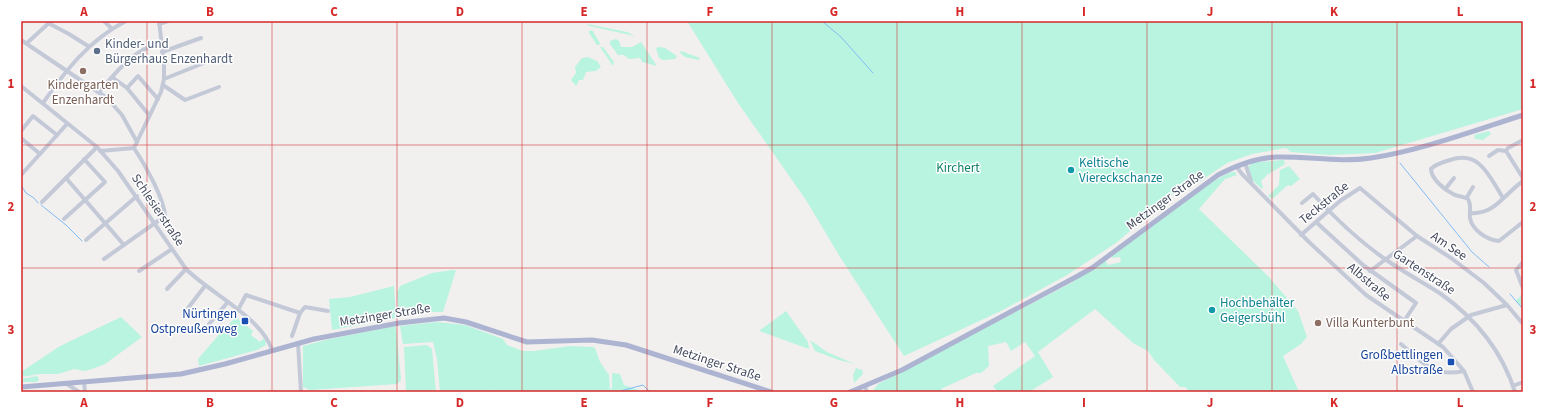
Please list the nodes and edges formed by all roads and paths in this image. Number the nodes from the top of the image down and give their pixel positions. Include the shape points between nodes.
1 (104, 21) edge
2 (126, 21) edge
3 (168, 21) edge
4 (49, 22) edge
5 (159, 22) edge
6 (112, 29) junction
7 (201, 38) dead end
8 (21, 40) edge
9 (161, 42) junction
10 (27, 43) junction
11 (88, 46) junction
12 (162, 52) junction
13 (204, 63) dead end
14 (66, 70) junction
15 (112, 77) junction
16 (164, 79) junction
17 (163, 85) junction
18 (21, 86) edge
19 (219, 87) dead end
20 (127, 88) junction
21 (99, 92) junction
22 (158, 99) junction
23 (43, 103) junction
24 (149, 115) junction
25 (1523, 115) edge
26 (67, 124) junction
27 (21, 130) edge
28 (57, 135) junction
29 (21, 138) edge
30 (1523, 140) edge
31 (137, 142) junction
32 (134, 148) junction
33 (98, 149) junction
34 (1506, 151) junction
35 (40, 154) junction
36 (1489, 156) dead end
37 (84, 159) junction
38 (1245, 163) junction
39 (1236, 166) junction
40 (21, 175) edge
41 (66, 178) junction
42 (1454, 178) dead end
43 (1523, 178) edge
44 (1252, 183) junction
45 (1473, 187) dead end
46 (1360, 188) joint
47 (1446, 188) junction
48 (137, 196) junction
49 (1467, 197) junction
50 (1503, 198) junction
51 (86, 199) junction
52 (42, 202) dead end
53 (1302, 203) dead end
54 (1328, 210) junction
55 (1470, 213) junction
56 (64, 219) dead end
57 (106, 222) junction
58 (1316, 222) junction
59 (1523, 222) edge
60 (155, 223) junction
61 (1302, 235) junction
62 (1417, 236) junction
63 (86, 240) dead end
64 (124, 245) junction
65 (172, 249) junction
66 (104, 259) dead end
67 (1384, 259) junction
68 (1523, 262) edge
69 (186, 269) junction
70 (139, 271) dead end
71 (1370, 271) junction
72 (205, 286) junction
73 (1523, 288) edge
74 (167, 289) dead end
75 (227, 303) junction
76 (1507, 305) junction
77 (188, 308) dead end
78 (238, 310) junction
79 (328, 311) dead end
80 (300, 313) junction
81 (1468, 317) junction
82 (1404, 321) junction
83 (209, 324) dead end
84 (1523, 324) edge
85 (292, 336) dead end
86 (298, 342) junction
87 (1401, 344) dead end
88 (1438, 344) junction
89 (272, 350) junction
90 (1464, 371) junction
91 (84, 382) junction
92 (1523, 382) edge
93 (67, 384) junction
94 (21, 386) edge
95 (1513, 386) junction
96 (866, 389) edge
97 (79, 392) edge
98 (85, 392) edge
99 (301, 392) edge
100 (771, 392) edge
101 (850, 392) edge
102 (1473, 392) edge
103 (1515, 392) edge

1 - 6 street
2 - 6 street
3 - 5 street
4 - 10 street
4 - 11 street
5 - 9 street
6 - 11 street
7 - 12 street
8 - 10 street
9 - 12 street
9 - 15 street via 132,56
10 - 14 street
11 - 14 street
12 - 16 street
13 - 16 street
14 - 21 street
14 - 23 street
15 - 20 street
15 - 21 street
16 - 17 street
17 - 19 street via 185,100
17 - 22 street
18 - 23 street, Schlesierstraße
20 - 22 street via 138,76
20 - 24 street
21 - 31 street via 115,106
22 - 24 street
23 - 26 street, Schlesierstraße
24 - 31 street
25 - 38 main road, Metzinger Straße via 1416,148 1374,158 1341,160 1275,157
26 - 28 street
26 - 33 street, Schlesierstraße
27 - 28 street via 33,116
28 - 35 street
29 - 35 street
30 - 34 street
31 - 32 street
32 - 33 street
32 - 60 street via 164,208 164,218
33 - 37 street
33 - 48 street, Schlesierstraße
34 - 36 street via 1498,150
34 - 43 street
35 - 40 street
37 - 41 street
37 - 51 street via 105,182
38 - 39 main road, Metzinger Straße
38 - 44 street, Albstraße
39 - 44 street, Albstraße
39 - 96 main road, Metzinger Straße via 1218,175 1092,268
41 - 51 street
41 - 52 street
42 - 47 street
43 - 50 street via 1522,182
44 - 61 street, Albstraße
45 - 49 street
46 - 54 street, Teckstraße
46 - 62 street, Am See
47 - 49 street via 1454,194
47 - 50 street via 1434,177 1431,169 1452,159 1467,157 1476,160
48 - 57 street
48 - 60 street, Schlesierstraße
49 - 55 street
50 - 55 street via 1486,211
51 - 56 street
51 - 57 street
53 - 54 street, Gartenstraße via 1313,194
54 - 58 street, Teckstraße
54 - 67 street, Gartenstraße
55 - 59 street via 1474,228 1495,240 1502,240
57 - 63 street
57 - 64 street
58 - 61 street, Teckstraße
58 - 71 street
60 - 64 street
60 - 65 street, Schlesierstraße
61 - 82 street, Albstraße via 1366,295
62 - 67 street
62 - 76 street, Am See via 1468,270
64 - 66 street
65 - 69 street, Schlesierstraße
65 - 70 street
67 - 71 street
67 - 81 street, Gartenstraße via 1442,295
68 - 73 street via 1516,270
69 - 72 street, Schlesierstraße
69 - 74 street
71 - 82 street via 1416,303
72 - 75 street, Schlesierstraße
72 - 77 street
75 - 78 street, Schlesierstraße
75 - 83 street
76 - 81 street
76 - 84 street, Am See
78 - 80 street via 246,295
78 - 89 street, Schlesierstraße via 266,337
79 - 80 street via 305,307
80 - 85 street
81 - 88 street via 1451,329
81 - 95 street, Gartenstraße via 1490,341
82 - 88 street, Albstraße
86 - 89 main road, Metzinger Straße
86 - 99 street
86 - 100 main road, Metzinger Straße via 399,323 444,318 466,322 526,342 592,340 626,345
87 - 90 street via 1432,370
88 - 90 street, Albstraße
89 - 91 main road, Metzinger Straße via 181,374
90 - 102 street, Albstraße
91 - 93 main road, Metzinger Straße
91 - 98 street
92 - 95 street
93 - 94 main road, Metzinger Straße
93 - 97 street
95 - 103 street, Gartenstraße
96 - 101 main road, Metzinger Straße

